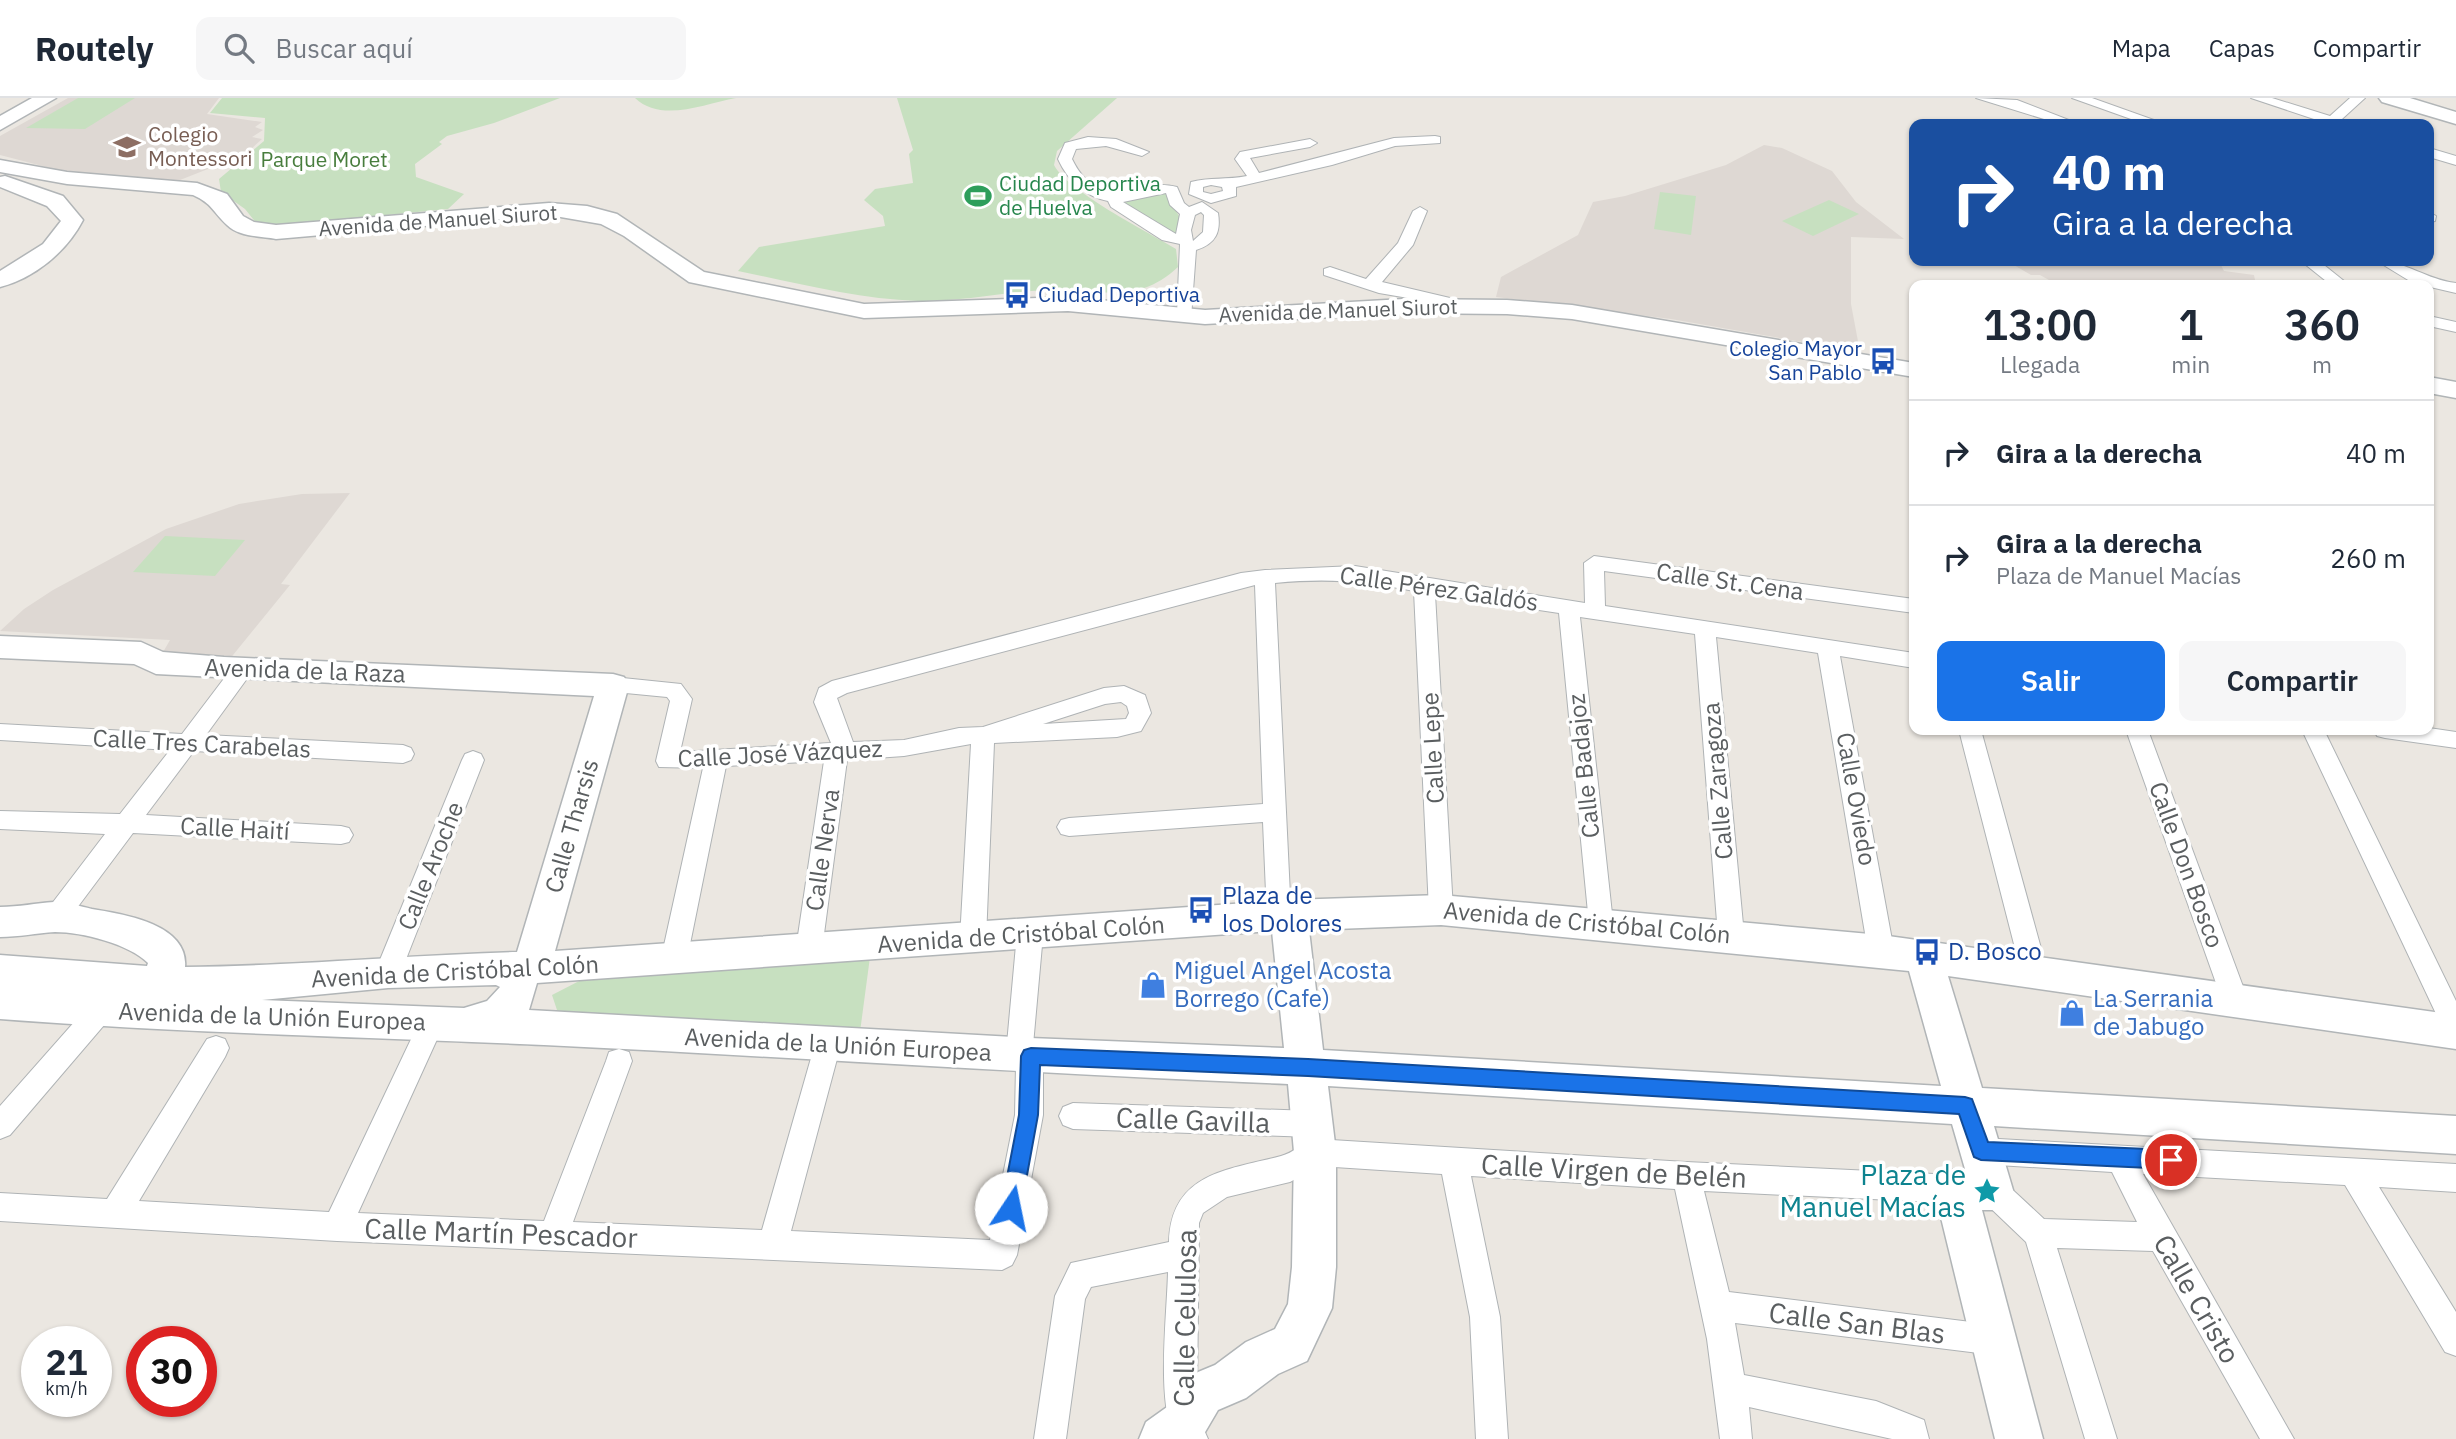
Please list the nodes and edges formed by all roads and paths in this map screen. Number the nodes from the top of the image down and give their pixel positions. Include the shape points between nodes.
1 (46, 98) edge
2 (1983, 98) edge
3 (2079, 98) edge
4 (2258, 98) edge
5 (2358, 98) edge
6 (2389, 98) edge
7 (2016, 101) edge
8 (2140, 103) dead end
9 (2126, 114) junction
10 (2456, 118) edge
11 (2060, 119) edge
12 (2142, 119) edge
13 (2322, 119) edge
14 (2338, 119) edge
15 (0, 124) edge
16 (1435, 140) dead end
17 (1310, 143) dead end
18 (1142, 152) dead end
19 (2434, 154) edge
20 (2456, 161) edge
21 (0, 166) edge
22 (1255, 177) junction
23 (0, 181) edge
24 (1115, 197) junction
25 (1198, 206) junction
26 (1420, 211) dead end
27 (1186, 243) junction
28 (2316, 266) edge
29 (2392, 266) edge
30 (1330, 272) dead end
31 (0, 280) edge
32 (2335, 280) edge
33 (2416, 280) edge
34 (2434, 286) edge
35 (1379, 288) junction
36 (2456, 288) edge
37 (1461, 305) junction
38 (1185, 315) junction
39 (2434, 322) edge
40 (2456, 327) edge
41 (1909, 369) edge
42 (2434, 385) edge
43 (2456, 390) edge
44 (1265, 577) junction
45 (1424, 586) junction
46 (1909, 605) edge
47 (1569, 608) junction
48 (1595, 612) junction
49 (1705, 628) junction
50 (0, 647) edge
51 (1828, 647) junction
52 (1909, 659) edge
53 (243, 669) junction
54 (613, 685) junction
55 (0, 732) edge
56 (983, 735) junction
57 (1971, 735) edge
58 (2139, 735) edge
59 (2315, 735) edge
60 (2420, 735) edge
61 (2456, 740) edge
62 (187, 744) junction
63 (841, 751) junction
64 (403, 754) dead end
65 (716, 758) junction
66 (473, 760) dead end
67 (1275, 811) junction
68 (0, 820) edge
69 (128, 822) junction
70 (1069, 827) dead end
71 (341, 835) dead end
72 (1441, 910) junction
73 (1284, 916) junction
74 (56, 917) junction
75 (0, 922) edge
76 (1601, 923) junction
77 (1030, 934) junction
78 (1731, 935) junction
79 (972, 939) junction
80 (809, 949) junction
81 (1881, 951) junction
82 (674, 959) junction
83 (1924, 959) junction
84 (574, 966) junction
85 (516, 968) junction
86 (0, 971) edge
87 (388, 972) junction
88 (2031, 973) junction
89 (125, 981) junction
90 (164, 984) junction
91 (2235, 1000) junction
92 (0, 1002) edge
93 (101, 1010) junction
94 (443, 1024) junction
95 (546, 1028) junction
96 (2456, 1031) edge
97 (828, 1044) junction
98 (216, 1048) dead end
99 (1025, 1056) junction
100 (619, 1061) dead end
101 (1308, 1067) junction
102 (1965, 1106) junction
103 (1073, 1116) dead end
104 (0, 1126) edge
105 (2456, 1135) edge
106 (1313, 1138) junction
107 (1981, 1151) junction
108 (2119, 1157) junction
109 (1454, 1161) junction
110 (2352, 1170) junction
111 (1686, 1176) junction
112 (2456, 1178) edge
113 (1973, 1190) junction
114 (0, 1207) edge
115 (114, 1215) junction
116 (338, 1227) junction
117 (2038, 1233) junction
118 (554, 1234) junction
119 (2161, 1237) junction
120 (772, 1247) junction
121 (1185, 1254) junction
122 (1719, 1306) junction
123 (1995, 1340) junction
124 (2456, 1341) edge
125 (1732, 1388) junction
126 (1179, 1434) edge
127 (1050, 1439) edge
128 (1493, 1439) edge
129 (1736, 1439) edge
130 (1913, 1439) edge
131 (2019, 1439) edge
132 (2101, 1439) edge
133 (2278, 1439) edge

1 - 15 street
2 - 7 street
3 - 9 street
4 - 13 street
5 - 14 street
6 - 10 street
7 - 11 street
8 - 9 street
9 - 12 street
16 - 22 street via 1394,142
17 - 22 street via 1245,155 1242,159
18 - 24 street via 1092,140 1077,142 1066,150 1065,159 1077,178 1100,194
19 - 20 street
21 - 38 street, Avenida de Manuel Siurot via 67,178 197,189 219,199 236,221 248,228 276,232 537,210 592,214 623,226 697,277 863,311 1068,304
22 - 25 street via 1228,184 1232,190 1228,195
23 - 31 street via 55,201 72,220 52,248
24 - 25 street via 1164,188 1172,190 1177,205
24 - 27 street via 1116,204 1167,237
25 - 27 street via 1182,229
25 - 27 street via 1211,214 1213,230 1198,245
26 - 35 street via 1405,245 1374,279
27 - 38 street
28 - 32 street
29 - 33 street
30 - 35 street
34 - 36 street
35 - 37 street
37 - 38 street, Avenida de Manuel Siurot
37 - 41 street, Avenida de Manuel Siurot via 1572,312
39 - 40 street
42 - 43 street
44 - 45 street, Calle Pérez Galdós via 1355,573
44 - 63 street, Calle Pérez Galdós via 840,687 827,694 825,702
44 - 67 street
45 - 47 street, Calle Pérez Galdós
45 - 72 street, Calle Lepe
46 - 48 street, Calle St. Cena via 1594,563
47 - 48 street, Calle Pérez Galdós
47 - 76 street, Calle Badajoz
48 - 49 street, Calle Pérez Galdós
49 - 51 street, Calle Pérez Galdós
49 - 78 street, Calle Zaragoza
50 - 53 street, Avenida de la Raza via 141,653 156,663
51 - 52 street, Calle Pérez Galdós
51 - 81 street, Calle Oviedo
53 - 54 street, Avenida de la Raza
53 - 62 street
54 - 65 street, Calle José Vázquez via 673,690 681,699 667,761
54 - 85 street, Calle Tharsis
55 - 62 street, Calle Tres Carabelas
56 - 56 street via 1117,729 1133,725 1140,713 1137,701 1124,694 1104,696
56 - 63 street, Calle José Vázquez via 904,748
56 - 79 street
57 - 88 street
58 - 91 street, Calle Don Bosco
59 - 96 street
60 - 61 street
62 - 64 street, Calle Tres Carabelas
62 - 69 street
63 - 65 street, Calle José Vázquez
63 - 80 street, Calle Nerva
65 - 82 street
66 - 87 street, Calle Aroche
67 - 70 street
67 - 73 street
68 - 69 street, Calle Haití
69 - 71 street, Calle Haití
69 - 74 street
72 - 73 street, Avenida de Cristóbal Colón
72 - 76 street, Avenida de Cristóbal Colón
73 - 77 street, Avenida de Cristóbal Colón
73 - 101 street
74 - 75 street
74 - 90 street via 129,931 150,941 167,958
76 - 78 street, Avenida de Cristóbal Colón
77 - 79 street, Avenida de Cristóbal Colón
77 - 99 street
78 - 81 street, Avenida de Cristóbal Colón
79 - 80 street, Avenida de Cristóbal Colón
80 - 82 street, Avenida de Cristóbal Colón
81 - 83 street, Avenida de Cristóbal Colón
82 - 84 street, Avenida de Cristóbal Colón
83 - 88 street, Avenida de Cristóbal Colón
83 - 102 street
84 - 85 street, Avenida de Cristóbal Colón
84 - 95 street via 552,979 533,1001 532,1013
85 - 87 street, Avenida de Cristóbal Colón
85 - 94 street via 520,987 507,1010 488,1019
86 - 89 street, Avenida de Cristóbal Colón
87 - 90 street, Avenida de Cristóbal Colón via 279,983
88 - 91 street, Avenida de Cristóbal Colón
89 - 90 street, Avenida de Cristóbal Colón
89 - 93 street
91 - 96 street, Avenida de Cristóbal Colón
92 - 93 street
93 - 94 street, Avenida de la Unión Europea
93 - 104 street
94 - 95 street, Avenida de la Unión Europea
94 - 116 street
95 - 97 street, Avenida de la Unión Europea
97 - 99 street, Avenida de la Unión Europea
97 - 120 street
98 - 115 street
99 - 101 street, Avenida de la Unión Europea
99 - 120 street, Calle Martín Pescador via 1028,1115 1002,1255
100 - 118 street
101 - 102 street, Avenida de la Unión Europea
101 - 106 street
102 - 105 street, Avenida de la Unión Europea
102 - 107 street
103 - 106 street, Calle Gavilla
106 - 109 street, Calle Virgen de Belén
106 - 121 street, Calle Celulosa via 1290,1168 1219,1186 1194,1203 1184,1222
106 - 126 street via 1310,1308 1291,1345 1262,1357 1230,1382 1202,1393
107 - 108 street
107 - 113 street
108 - 110 street
108 - 119 street, Calle Cristo
109 - 111 street, Calle Virgen de Belén
109 - 128 street via 1485,1317
110 - 112 street
110 - 124 street
111 - 113 street, Calle Virgen de Belén
111 - 122 street
113 - 117 street
113 - 123 street via 1966,1238
114 - 115 street, Calle Martín Pescador
115 - 116 street, Calle Martín Pescador
116 - 118 street, Calle Martín Pescador
117 - 119 street
117 - 132 street
118 - 120 street, Calle Martín Pescador
119 - 133 street, Calle Cristo
121 - 126 street, Calle Celulosa
121 - 127 street via 1082,1274 1070,1296
122 - 123 street, Calle San Blas
122 - 125 street
123 - 131 street
125 - 129 street
125 - 130 street via 1876,1417 1913,1431

